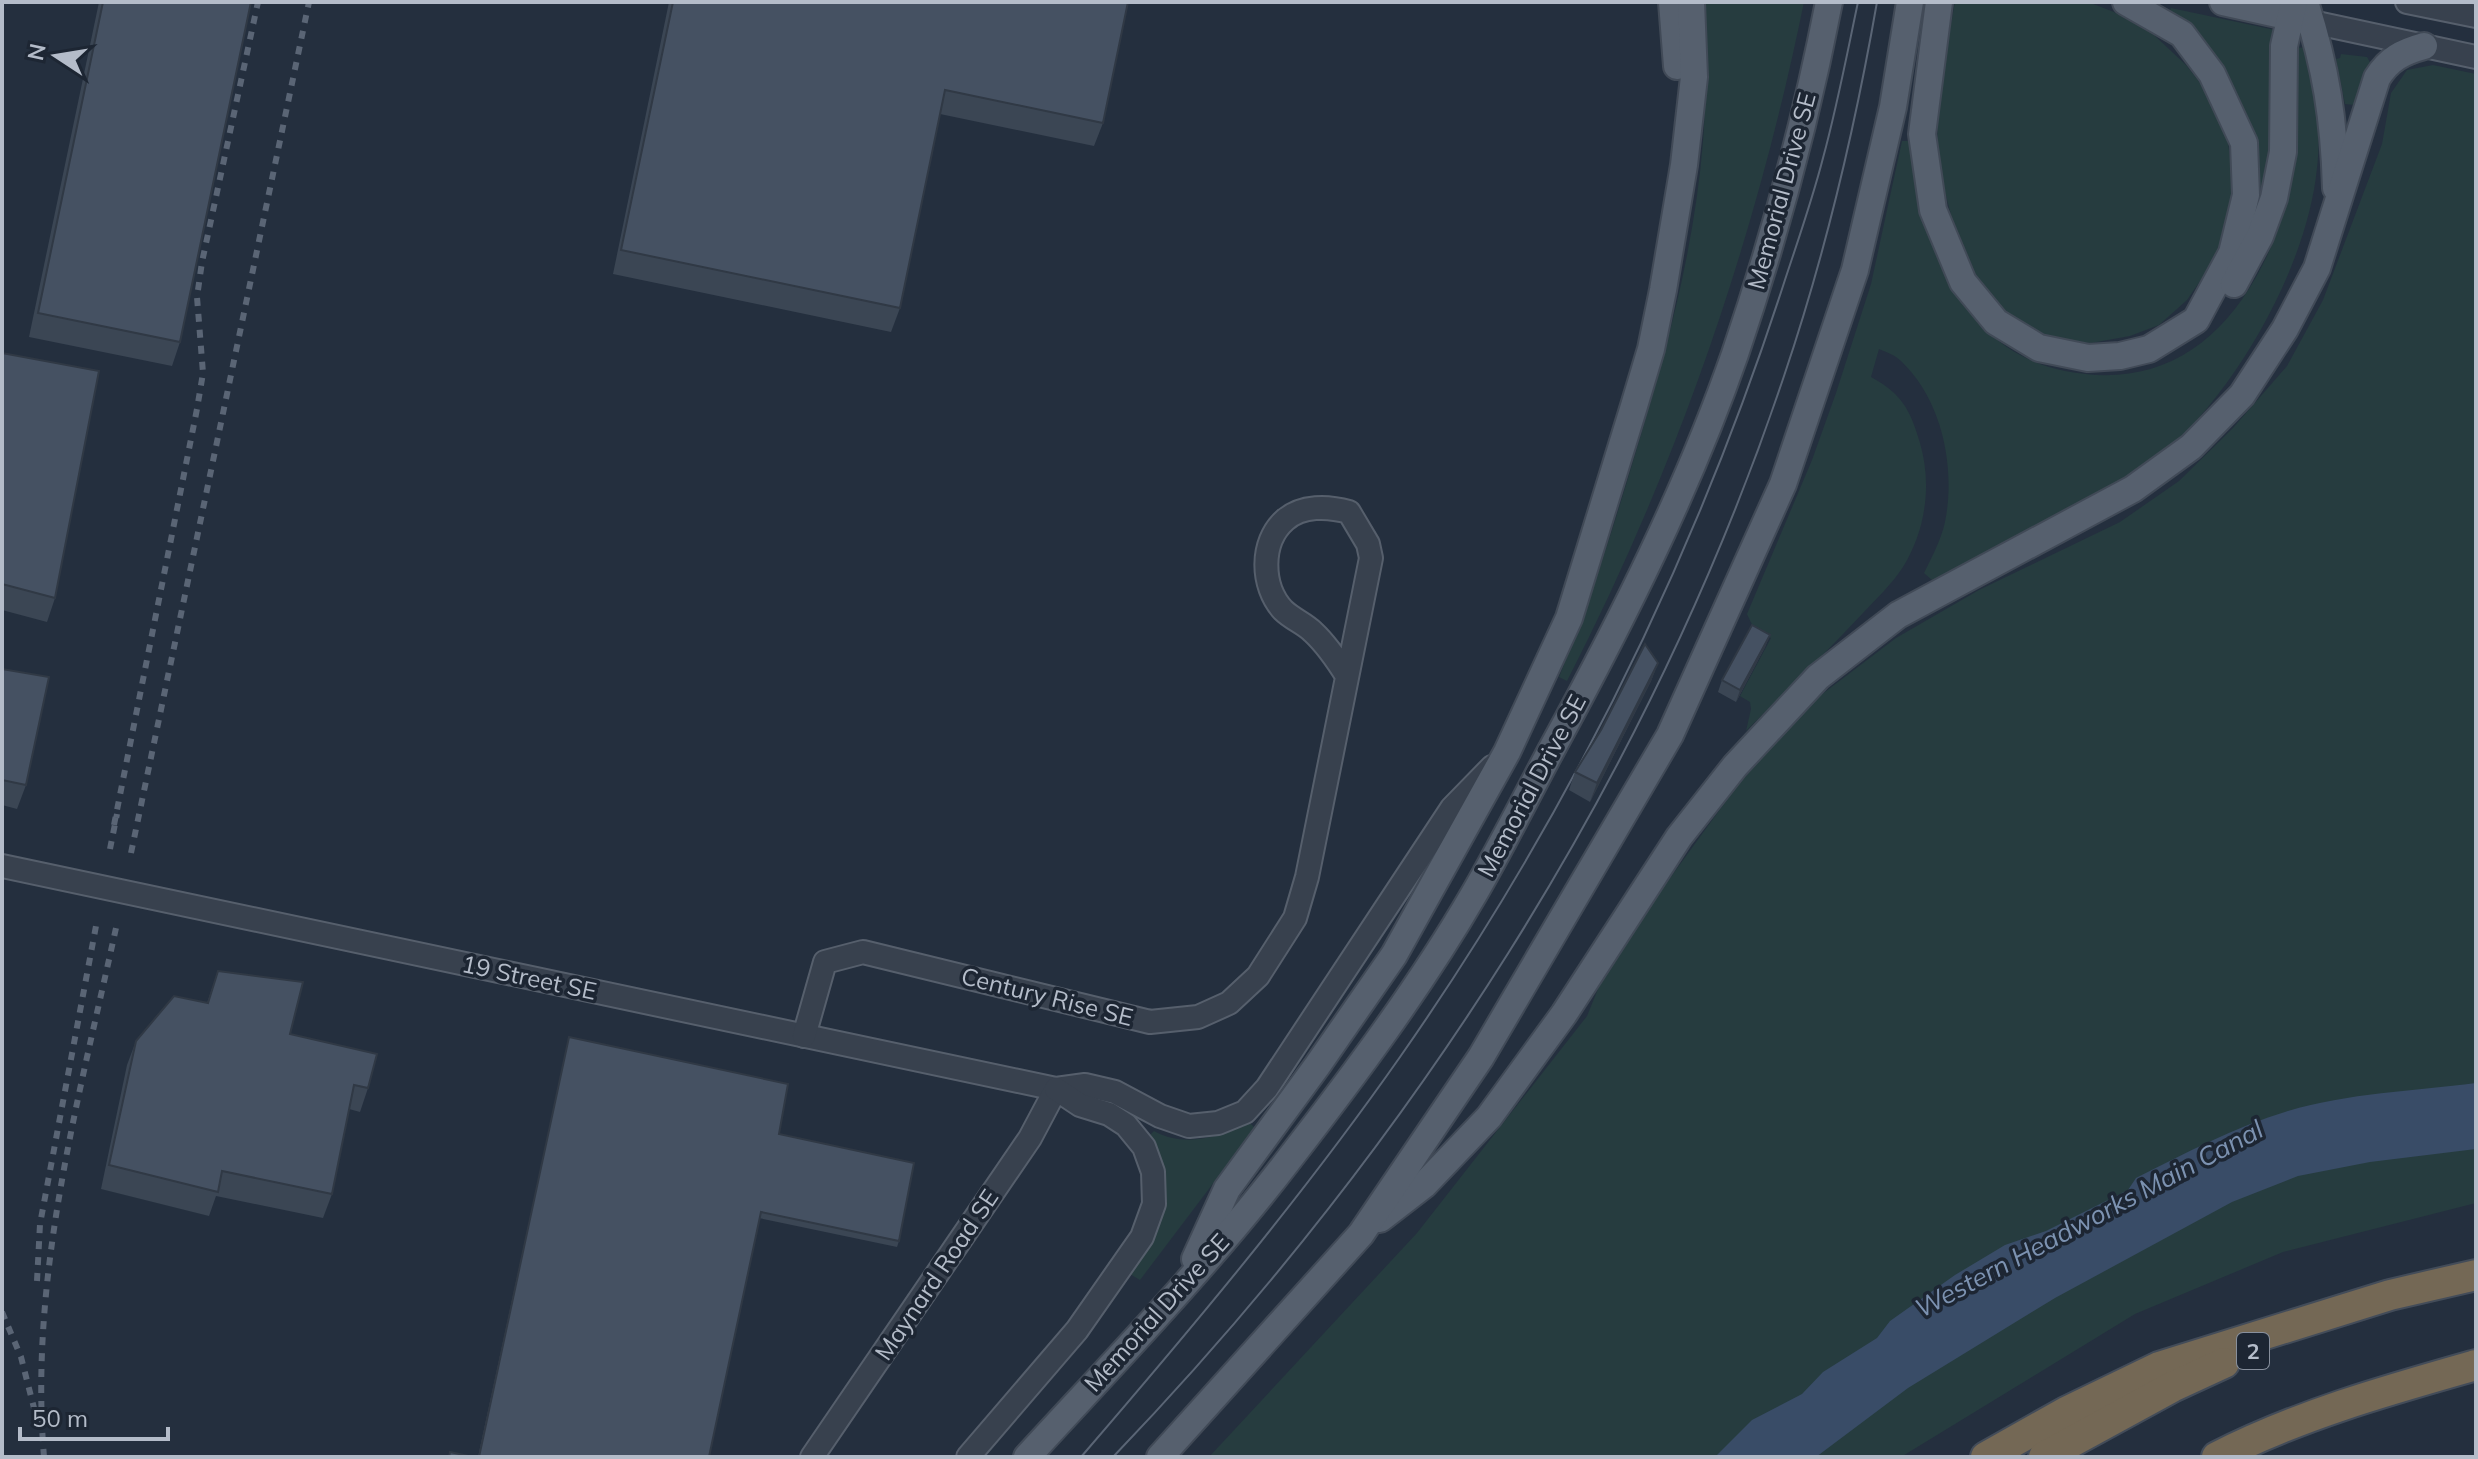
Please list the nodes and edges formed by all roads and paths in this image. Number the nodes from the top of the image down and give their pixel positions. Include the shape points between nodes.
1 (1672, 2) edge
2 (1691, 2) edge
3 (1829, 2) edge
4 (1910, 2) edge
5 (1939, 2) edge
6 (2126, 2) edge
7 (2223, 2) edge
8 (2407, 2) edge
9 (2300, 11) edge
10 (2476, 16) edge
11 (2424, 46) junction
12 (2476, 57) edge
13 (1684, 165) junction
14 (2337, 208) junction
15 (2196, 320) junction
16 (1347, 676) junction
17 (1507, 752) junction
18 (2, 866) edge
19 (804, 1036) junction
20 (1056, 1089) junction
21 (1361, 1234) junction
22 (2476, 1276) edge
23 (1184, 1284) junction
24 (2476, 1365) edge
25 (2476, 1382) edge
26 (2376, 1393) junction
27 (812, 1457) edge
28 (968, 1457) edge
29 (1027, 1457) edge
30 (1160, 1457) edge
31 (1986, 1457) edge
32 (2044, 1457) edge
33 (2217, 1457) edge

1 - 13 main road
2 - 13 main road via 1694,77
3 - 23 main road, Memorial Drive SE via 1769,249 1734,357 1687,475 1600,661 1473,896 1403,1004 1287,1163
4 - 21 main road via 1893,107 1855,270 1777,498 1670,735 1481,1057
5 - 15 main road via 1922,134 1933,210 1963,282 1996,322 2039,348 2088,358 2149,349
6 - 15 main road via 2182,34 2212,74 2244,143 2246,195 2232,253
7 - 9 main road
8 - 10 street
9 - 11 street
9 - 14 main road via 2323,61 2335,128
9 - 15 main road via 2284,46 2283,152 2274,198 2236,282
11 - 12 street
11 - 14 main road via 2403,51 2377,78
13 - 17 main road via 1651,349 1615,473 1569,618
14 - 21 main road via 2317,268 2242,395 2191,447 2133,489 1898,615 1818,677 1735,766 1679,837 1564,1014 1489,1117 1424,1185
16 - 16 street, Century Rise SE via 1371,558 1368,544 1349,512 1333,507 1293,514 1279,525 1264,564 1271,590 1283,610 1330,650
16 - 19 street, Century Rise SE via 1295,918 1258,976 1229,1003 1198,1017 1150,1022 863,952 825,962
17 - 20 street via 1452,808 1267,1088 1245,1112 1218,1123 1189,1126 1115,1092 1085,1085
17 - 23 main road via 1394,955 1227,1189
18 - 19 street, 19 Street SE
19 - 20 street, 19 Street SE
20 - 27 street, Maynard Road SE via 1030,1138
20 - 28 street via 1126,1125 1144,1147 1153,1172 1154,1204 1142,1237 1077,1330
21 - 30 main road
22 - 31 highway via 2390,1295 2159,1367
22 - 32 highway, 2 via 2217,1366
23 - 29 main road, Memorial Drive SE
24 - 26 highway
25 - 26 highway
26 - 33 highway

